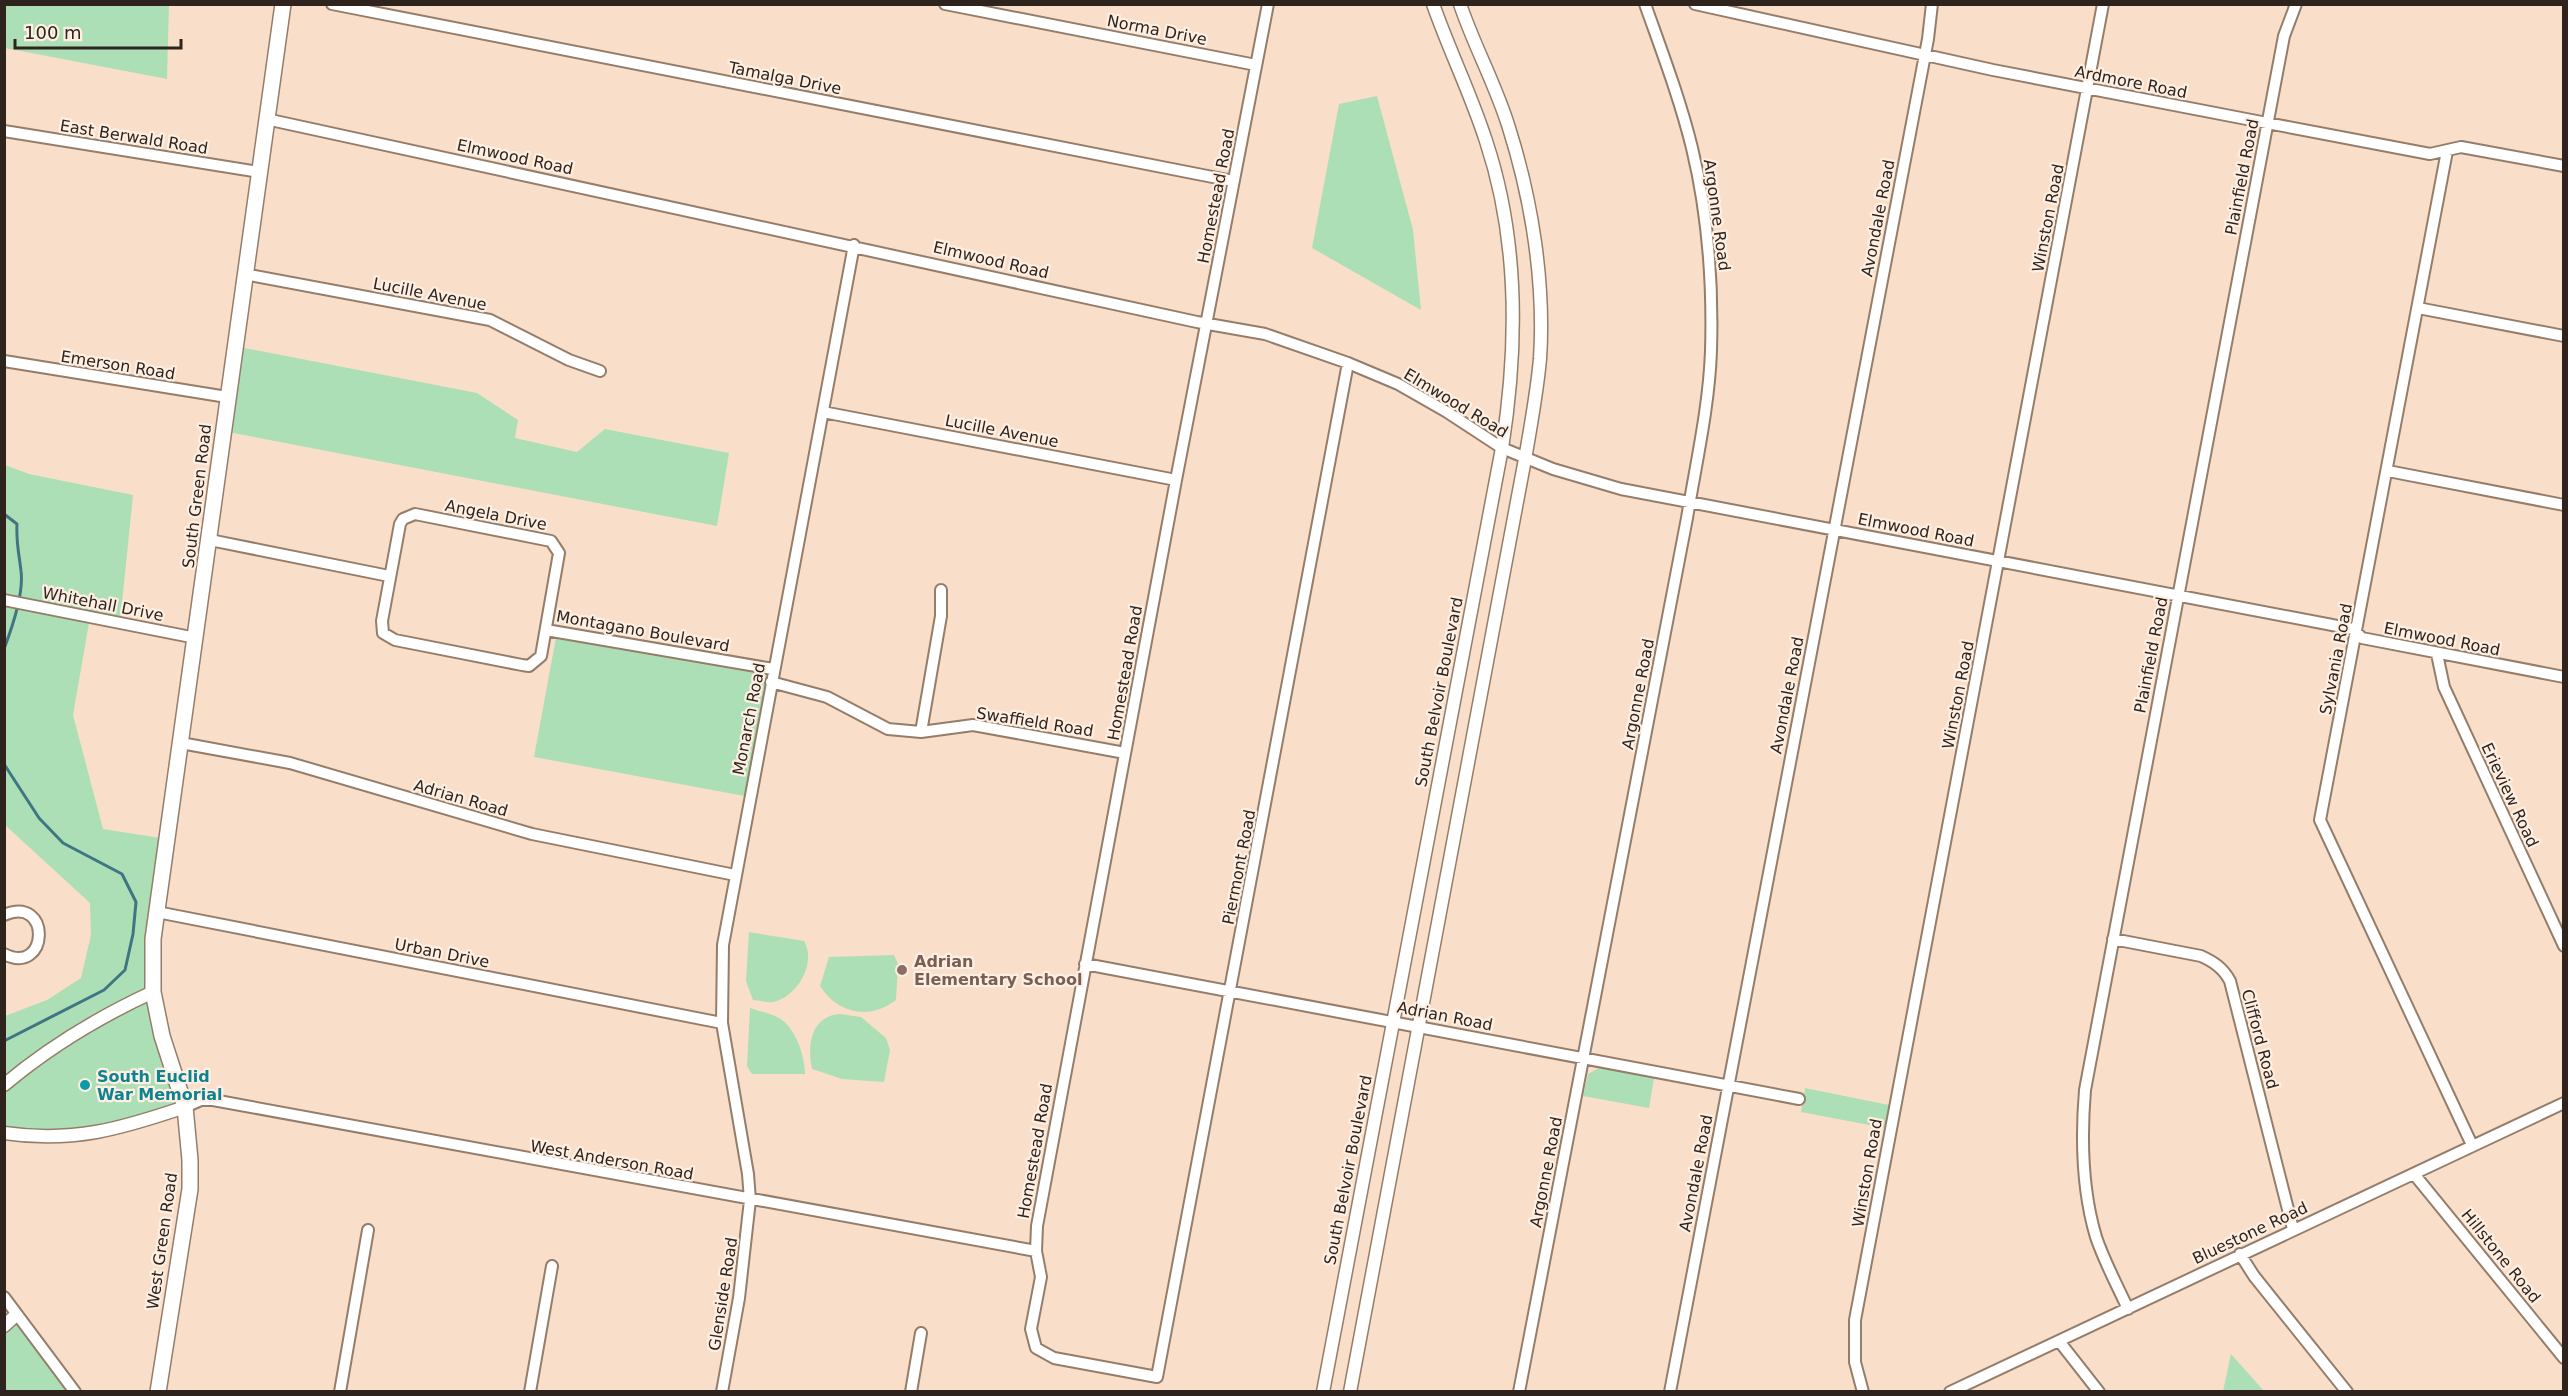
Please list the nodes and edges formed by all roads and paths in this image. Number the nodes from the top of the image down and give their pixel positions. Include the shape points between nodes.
1 (283, 4) edge
2 (332, 4) edge
3 (945, 4) edge
4 (1268, 4) edge
5 (1433, 4) edge
6 (1460, 4) edge
7 (1645, 4) edge
8 (1695, 4) edge
9 (1932, 4) edge
10 (2103, 4) edge
11 (2296, 4) edge
12 (1924, 54) junction
13 (1256, 65) junction
14 (2087, 89) junction
15 (266, 119) junction
16 (2267, 123) junction
17 (4, 131) edge
18 (2447, 151) junction
19 (2564, 166) edge
20 (259, 172) junction
21 (1233, 181) junction
22 (854, 246) junction
23 (244, 274) junction
24 (2418, 309) junction
25 (1207, 324) junction
26 (2564, 336) edge
27 (4, 362) edge
28 (1348, 363) junction
29 (600, 371) dead end
30 (227, 397) junction
31 (823, 412) junction
32 (1502, 448) junction
33 (1526, 459) junction
34 (2388, 471) junction
35 (1176, 480) junction
36 (1690, 504) junction
37 (2564, 505) edge
38 (1834, 529) junction
39 (210, 540) junction
40 (1999, 561) junction
41 (389, 576) junction
42 (941, 590) dead end
43 (2178, 595) junction
44 (5, 600) edge
45 (546, 630) junction
46 (2357, 633) junction
47 (196, 638) junction
48 (2437, 654) junction
49 (773, 669) junction
50 (2564, 677) edge
51 (771, 682) junction
52 (921, 732) junction
53 (181, 743) junction
54 (1125, 753) junction
55 (735, 875) junction
56 (157, 912) junction
57 (4, 915) edge
58 (2113, 939) junction
59 (2564, 946) edge
60 (4, 954) edge
61 (1085, 964) junction
62 (153, 992) junction
63 (1230, 993) junction
64 (1393, 1022) junction
65 (722, 1023) junction
66 (1419, 1026) junction
67 (1582, 1058) junction
68 (4, 1085) edge
69 (1728, 1085) junction
70 (1798, 1100) dead end
71 (2564, 1103) edge
72 (185, 1107) junction
73 (4, 1125) edge
74 (9, 1134) edge
75 (2472, 1145) junction
76 (2414, 1174) junction
77 (750, 1200) junction
78 (2294, 1229) junction
79 (368, 1230) dead end
80 (1036, 1251) junction
81 (2240, 1254) junction
82 (552, 1266) dead end
83 (4, 1297) edge
84 (2128, 1309) junction
85 (16, 1315) junction
86 (4, 1326) edge
87 (921, 1333) dead end
88 (2059, 1341) junction
89 (1036, 1348) joint
90 (2564, 1358) edge
91 (75, 1392) edge
92 (158, 1392) edge
93 (339, 1392) edge
94 (530, 1392) edge
95 (722, 1392) edge
96 (911, 1392) edge
97 (1323, 1392) edge
98 (1350, 1392) edge
99 (1519, 1392) edge
100 (1670, 1392) edge
101 (1863, 1392) edge
102 (1950, 1392) edge
103 (2099, 1392) edge
104 (2347, 1392) edge

1 - 15 main road, South Green Road
2 - 21 street, Tamalga Drive
3 - 13 street, Norma Drive
4 - 13 street, Homestead Road
5 - 32 street, South Belvoir Boulevard via 1486,141 1505,220 1514,350
6 - 33 street via 1509,127 1533,234 1540,358
7 - 36 street, Argonne Road via 1692,148 1711,280 1711,353
8 - 12 street, Ardmore Road
9 - 12 street, Avondale Road
10 - 14 street, Winston Road
11 - 16 street, Plainfield Road via 2284,36
12 - 14 street, Ardmore Road
12 - 38 street, Avondale Road
13 - 21 street, Homestead Road
14 - 16 street, Ardmore Road
14 - 40 street, Winston Road
15 - 20 main road, South Green Road
15 - 22 street, Elmwood Road
16 - 18 street, Ardmore Road via 2430,154
16 - 43 street, Plainfield Road
17 - 20 street, East Berwald Road
18 - 19 street, Ardmore Road via 2462,147
18 - 24 street, Sylvania Road
20 - 23 main road, South Green Road
21 - 25 street, Homestead Road
22 - 25 street, Elmwood Road
22 - 31 street, Monarch Road
23 - 29 street, Lucille Avenue via 490,320 569,360
23 - 30 main road, South Green Road
24 - 26 street
24 - 34 street, Sylvania Road
25 - 28 street, Elmwood Road via 1265,334
25 - 35 street, Homestead Road
27 - 30 street, Emerson Road
28 - 32 street, Elmwood Road via 1408,390
28 - 63 street, Piermont Road
30 - 39 main road, South Green Road
31 - 35 street, Lucille Avenue
31 - 49 street, Monarch Road
32 - 33 street, Elmwood Road
32 - 64 street, South Belvoir Boulevard
33 - 36 street, Elmwood Road via 1583,479
33 - 66 street
34 - 37 street
34 - 46 street, Sylvania Road
35 - 54 street, Homestead Road
36 - 38 street, Elmwood Road
36 - 67 street, Argonne Road
38 - 40 street, Elmwood Road
38 - 69 street, Avondale Road
39 - 41 street
39 - 47 main road, South Green Road
40 - 43 street, Elmwood Road
40 - 101 street, Winston Road via 1855,1320 1855,1362
41 - 45 street, Montagano Boulevard via 381,628 395,640 529,666 541,656
41 - 45 street, Angela Drive via 400,524 415,514 551,541 559,553
42 - 52 street via 941,616
43 - 46 street, Elmwood Road via 2353,629
43 - 58 street, Plainfield Road
44 - 47 street, Whitehall Drive
45 - 49 street, Montagano Boulevard
46 - 48 street, Elmwood Road via 2362,638
46 - 75 street, Sylvania Road via 2320,820
47 - 53 main road, South Green Road
48 - 50 street, Elmwood Road
48 - 59 street, Erieview Road via 2444,687
49 - 51 street, Monarch Road
51 - 52 street, Swaffield Road via 827,698 888,729
51 - 55 street, Monarch Road
52 - 54 street, Swaffield Road via 980,726
53 - 55 street, Adrian Road via 310,768 532,834
53 - 56 main road, South Green Road
54 - 61 street, Homestead Road
55 - 65 street, Monarch Road via 723,945
56 - 62 main road, South Green Road
56 - 65 street, Urban Drive
57 - 60 street via 26,913 35,920 40,934 29,955 14,958
58 - 78 street, Clifford Road via 2201,956 2225,972
58 - 84 street, Plainfield Road via 2088,1064 2084,1153 2093,1227
61 - 63 street, Adrian Road
61 - 80 street, Homestead Road via 1037,1226
62 - 68 street via 106,1017
62 - 72 main road, West Green Road via 162,1036
63 - 64 street, Adrian Road
63 - 89 street, Piermont Road via 1157,1377 1054,1358
64 - 66 street, Adrian Road
64 - 97 street, South Belvoir Boulevard
65 - 77 street, Monarch Road
66 - 67 street, Adrian Road
66 - 98 street
67 - 69 street, Adrian Road
67 - 99 street, Argonne Road
69 - 70 street, Adrian Road
69 - 100 street, Avondale Road
71 - 75 street, Bluestone Road
72 - 74 street via 97,1133 51,1137
72 - 77 street, West Anderson Road via 213,1100
72 - 92 main road, West Green Road via 190,1189
73 - 74 street
75 - 76 street, Bluestone Road
76 - 78 street, Bluestone Road
76 - 90 street, Hillstone Road
77 - 80 street, West Anderson Road
77 - 95 street, Glenside Road via 739,1298
78 - 81 street, Bluestone Road
79 - 93 street
80 - 89 street, Homestead Road via 1041,1277 1031,1329
81 - 84 street, Bluestone Road
81 - 104 street
82 - 94 street
83 - 85 street
84 - 88 street, Bluestone Road
85 - 86 street
85 - 91 street
87 - 96 street
88 - 102 street, Bluestone Road
88 - 103 street

